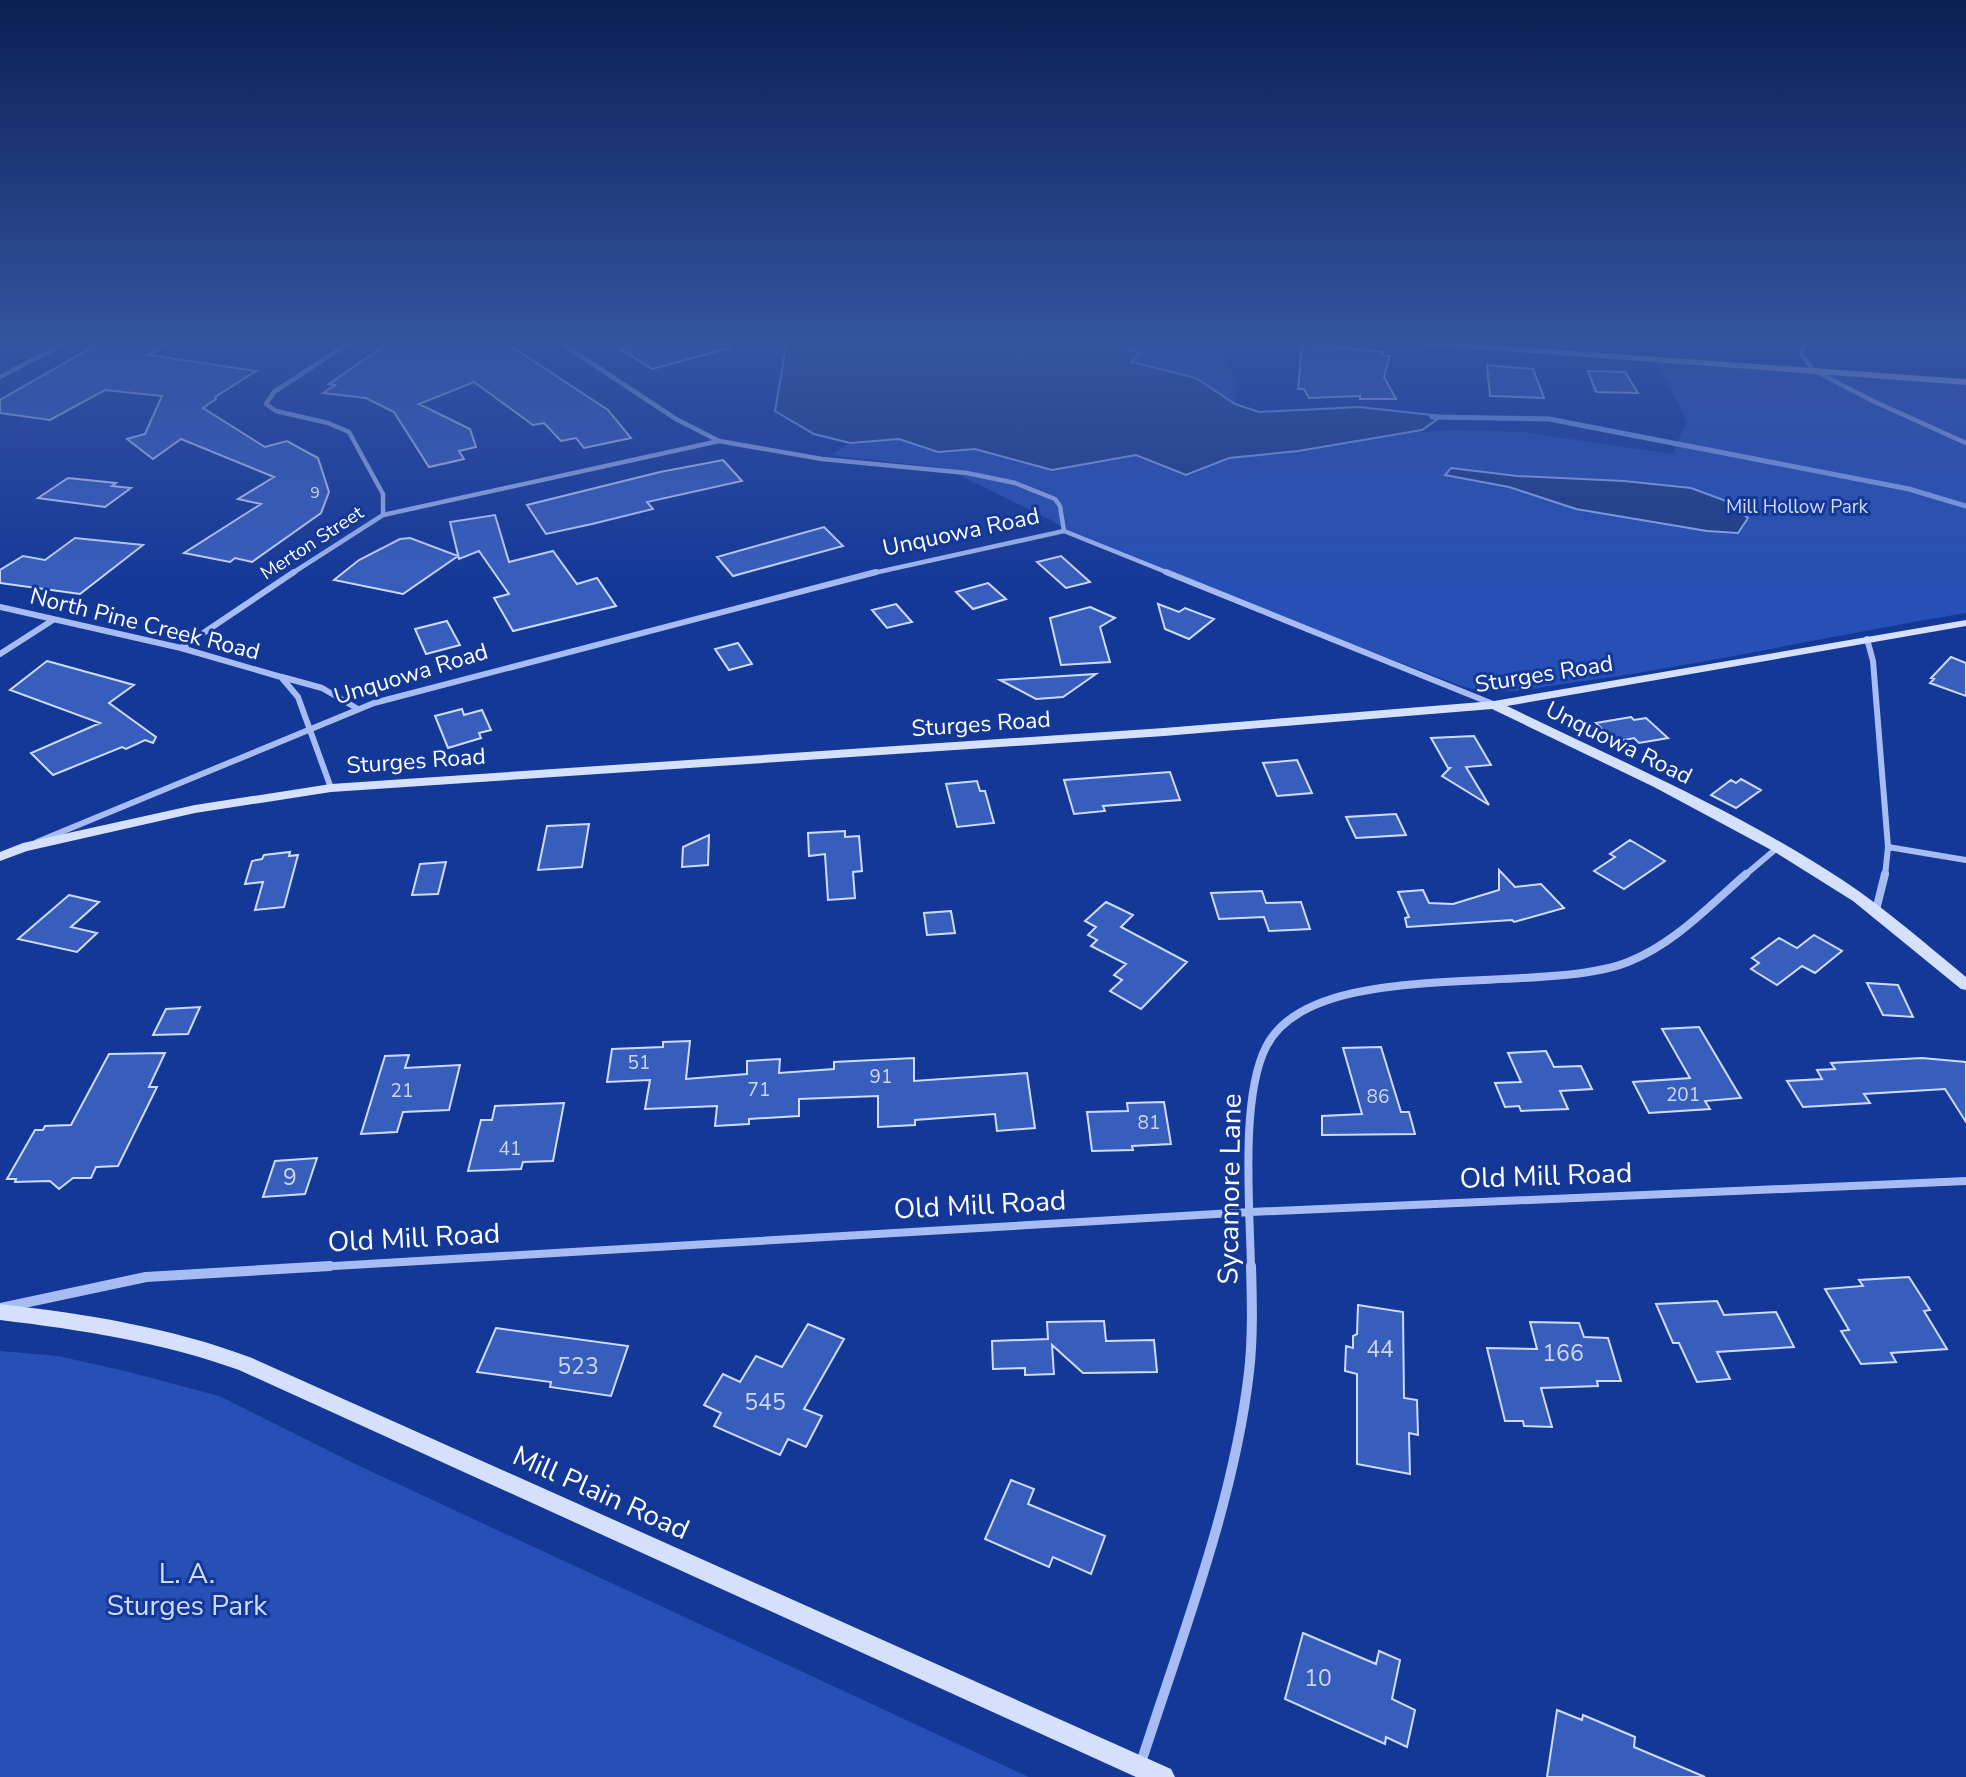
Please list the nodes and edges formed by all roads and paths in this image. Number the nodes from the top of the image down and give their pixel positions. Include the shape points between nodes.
1 (330, 424) edge
2 (686, 424) edge
3 (1924, 424) edge
4 (719, 441) junction
5 (1966, 443) edge
6 (383, 516) junction
7 (1064, 531) junction
8 (0, 607) edge
9 (52, 620) junction
10 (1966, 623) edge
11 (1867, 639) junction
12 (181, 648) junction
13 (0, 654) edge
14 (281, 677) junction
15 (1494, 705) junction
16 (358, 709) junction
17 (310, 729) junction
18 (331, 788) junction
19 (23, 847) junction
20 (1888, 847) junction
21 (1777, 848) junction
22 (0, 857) edge
23 (1966, 860) edge
24 (1876, 910) junction
25 (1966, 985) edge
26 (1966, 1181) edge
27 (1250, 1212) junction
28 (0, 1310) edge
29 (1139, 1766) junction
30 (1163, 1777) edge

1 - 6 street via 349,432 383,494
2 - 4 street
3 - 5 street
4 - 6 street, Merton Street
4 - 7 street via 822,459 1005,480 1055,499
6 - 12 street, Merton Street
7 - 15 street, Unquowa Road
7 - 16 street, Unquowa Road via 706,615
8 - 9 street, North Pine Creek Road
9 - 12 street, North Pine Creek Road
9 - 13 street
10 - 11 main road, Sturges Road
11 - 15 main road, Sturges Road
11 - 20 street via 1873,661
12 - 14 street, North Pine Creek Road
14 - 16 street, North Pine Creek Road via 315,684
14 - 17 street, North Pine Creek Road via 298,697
15 - 18 main road, Sturges Road
15 - 21 main road, Unquowa Road
16 - 17 street, Unquowa Road
17 - 18 street, North Pine Creek Road
17 - 19 street, Unquowa Road
18 - 19 main road, Sturges Road via 195,809
19 - 22 main road, Sturges Road
20 - 23 street
20 - 24 street
21 - 24 main road, Unquowa Road
21 - 27 street, Sycamore Lane via 1663,946 1626,963 1589,971 1364,990 1330,997 1297,1012 1268,1043 1260,1061 1249,1144
24 - 25 main road, Unquowa Road
26 - 27 street, Old Mill Road
27 - 28 street, Old Mill Road via 146,1276
27 - 29 street, Sycamore Lane via 1251,1352 1238,1440 1210,1548
28 - 29 main road, Mill Plain Road via 149,1332 204,1347
29 - 30 main road, Mill Plain Road

